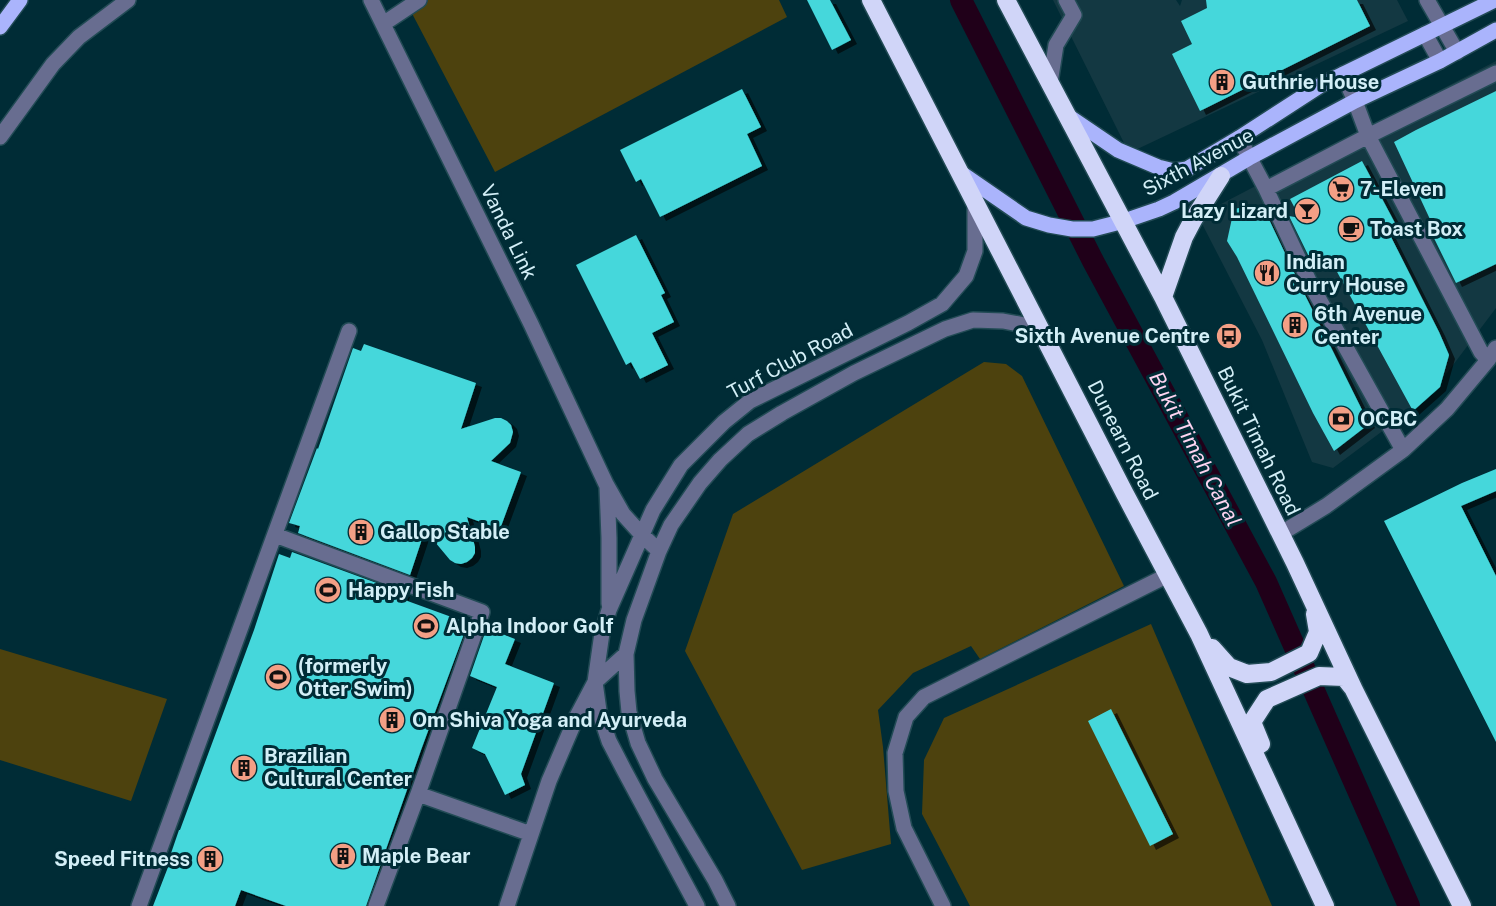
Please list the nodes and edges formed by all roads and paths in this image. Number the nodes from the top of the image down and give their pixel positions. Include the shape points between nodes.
1 (20, 0) edge
2 (128, 0) edge
3 (371, 0) edge
4 (419, 0) edge
5 (871, 0) edge
6 (1006, 0) edge
7 (1066, 0) edge
8 (1427, 0) edge
9 (1495, 0) edge
10 (383, 24) junction
11 (1441, 26) junction
12 (0, 27) edge
13 (1496, 30) edge
14 (1425, 34) junction
15 (1456, 52) junction
16 (1440, 61) junction
17 (1496, 73) edge
18 (1343, 74) junction
19 (1050, 83) junction
20 (1355, 101) junction
21 (1068, 116) junction
22 (1368, 136) junction
23 (0, 137) edge
24 (1239, 138) junction
25 (1249, 159) junction
26 (958, 171) junction
27 (1221, 176) junction
28 (1266, 189) junction
29 (975, 204) junction
30 (1124, 221) junction
31 (1163, 297) junction
32 (1040, 328) junction
33 (349, 331) dead end
34 (1492, 354) edge
35 (1403, 450) junction
36 (606, 484) junction
37 (1280, 534) junction
38 (275, 535) junction
39 (642, 535) junction
40 (660, 551) junction
41 (1168, 575) junction
42 (1314, 606) junction
43 (609, 610) junction
44 (1199, 634) junction
45 (626, 654) junction
46 (595, 682) junction
47 (1354, 690) junction
48 (418, 794) junction
49 (531, 834) junction
50 (140, 906) edge
51 (376, 906) edge
52 (507, 906) edge
53 (697, 906) edge
54 (728, 906) edge
55 (943, 906) edge
56 (1327, 906) edge
57 (1462, 906) edge

1 - 12 main road
2 - 23 street via 79,37 53,64
3 - 10 street, Vanda Link
4 - 10 street
5 - 26 highway, Dunearn Road
6 - 19 highway, Bukit Timah Road
7 - 19 street via 1074,15 1056,45
8 - 11 street
9 - 11 main road, Sixth Avenue
10 - 36 street, Vanda Link
11 - 14 main road, Sixth Avenue
11 - 15 street
13 - 15 main road, Sixth Avenue
14 - 16 street
14 - 18 main road, Sixth Avenue
15 - 16 main road, Sixth Avenue
16 - 20 main road, Sixth Avenue
17 - 22 street
18 - 20 street
18 - 24 main road, Sixth Avenue
19 - 21 highway, Bukit Timah Road
20 - 22 street
20 - 25 main road, Sixth Avenue
21 - 24 main road, Sixth Avenue via 1118,150 1174,171 1187,169
21 - 30 highway, Bukit Timah Road
22 - 28 street
22 - 34 street via 1481,352
24 - 25 street
25 - 27 main road, Sixth Avenue
25 - 28 street
26 - 29 highway, Dunearn Road
26 - 30 main road, Sixth Avenue via 1026,218 1049,225 1093,229
27 - 30 main road, Sixth Avenue via 1159,209
27 - 31 highway via 1184,237
28 - 35 street via 1310,283
29 - 32 highway, Dunearn Road
29 - 39 street, Turf Club Road via 975,251 966,276 942,304 750,401 681,465
30 - 31 highway, Bukit Timah Road
31 - 37 highway, Bukit Timah Road
32 - 40 street, Turf Club Road via 973,320 945,329 782,413 748,434 720,460 671,525
32 - 41 highway, Dunearn Road
33 - 38 street
34 - 35 street via 1447,409
35 - 37 street
36 - 39 street, Vanda Link via 623,514
36 - 43 street, Vanda Link
37 - 42 highway, Bukit Timah Road
38 - 48 street via 482,612
38 - 50 street
39 - 40 street, Vanda Link
39 - 43 street, Turf Club Road
40 - 45 street, Turf Club Road via 634,620
41 - 44 highway, Dunearn Road
41 - 55 street via 924,697 906,717 895,753 896,791 904,828
42 - 44 highway via 1318,632 1309,653 1271,672 1247,674 1229,667
42 - 47 highway, Bukit Timah Road
43 - 46 street, Turf Club Road
44 - 56 highway, Dunearn Road
45 - 46 street
45 - 54 street, Turf Club Road via 629,712 638,743
46 - 49 street via 549,781
46 - 53 street, Turf Club Road via 609,741
47 - 56 highway via 1344,677 1319,676 1267,699 1252,722
47 - 57 highway, Bukit Timah Road
48 - 49 street
48 - 51 street
49 - 52 street

